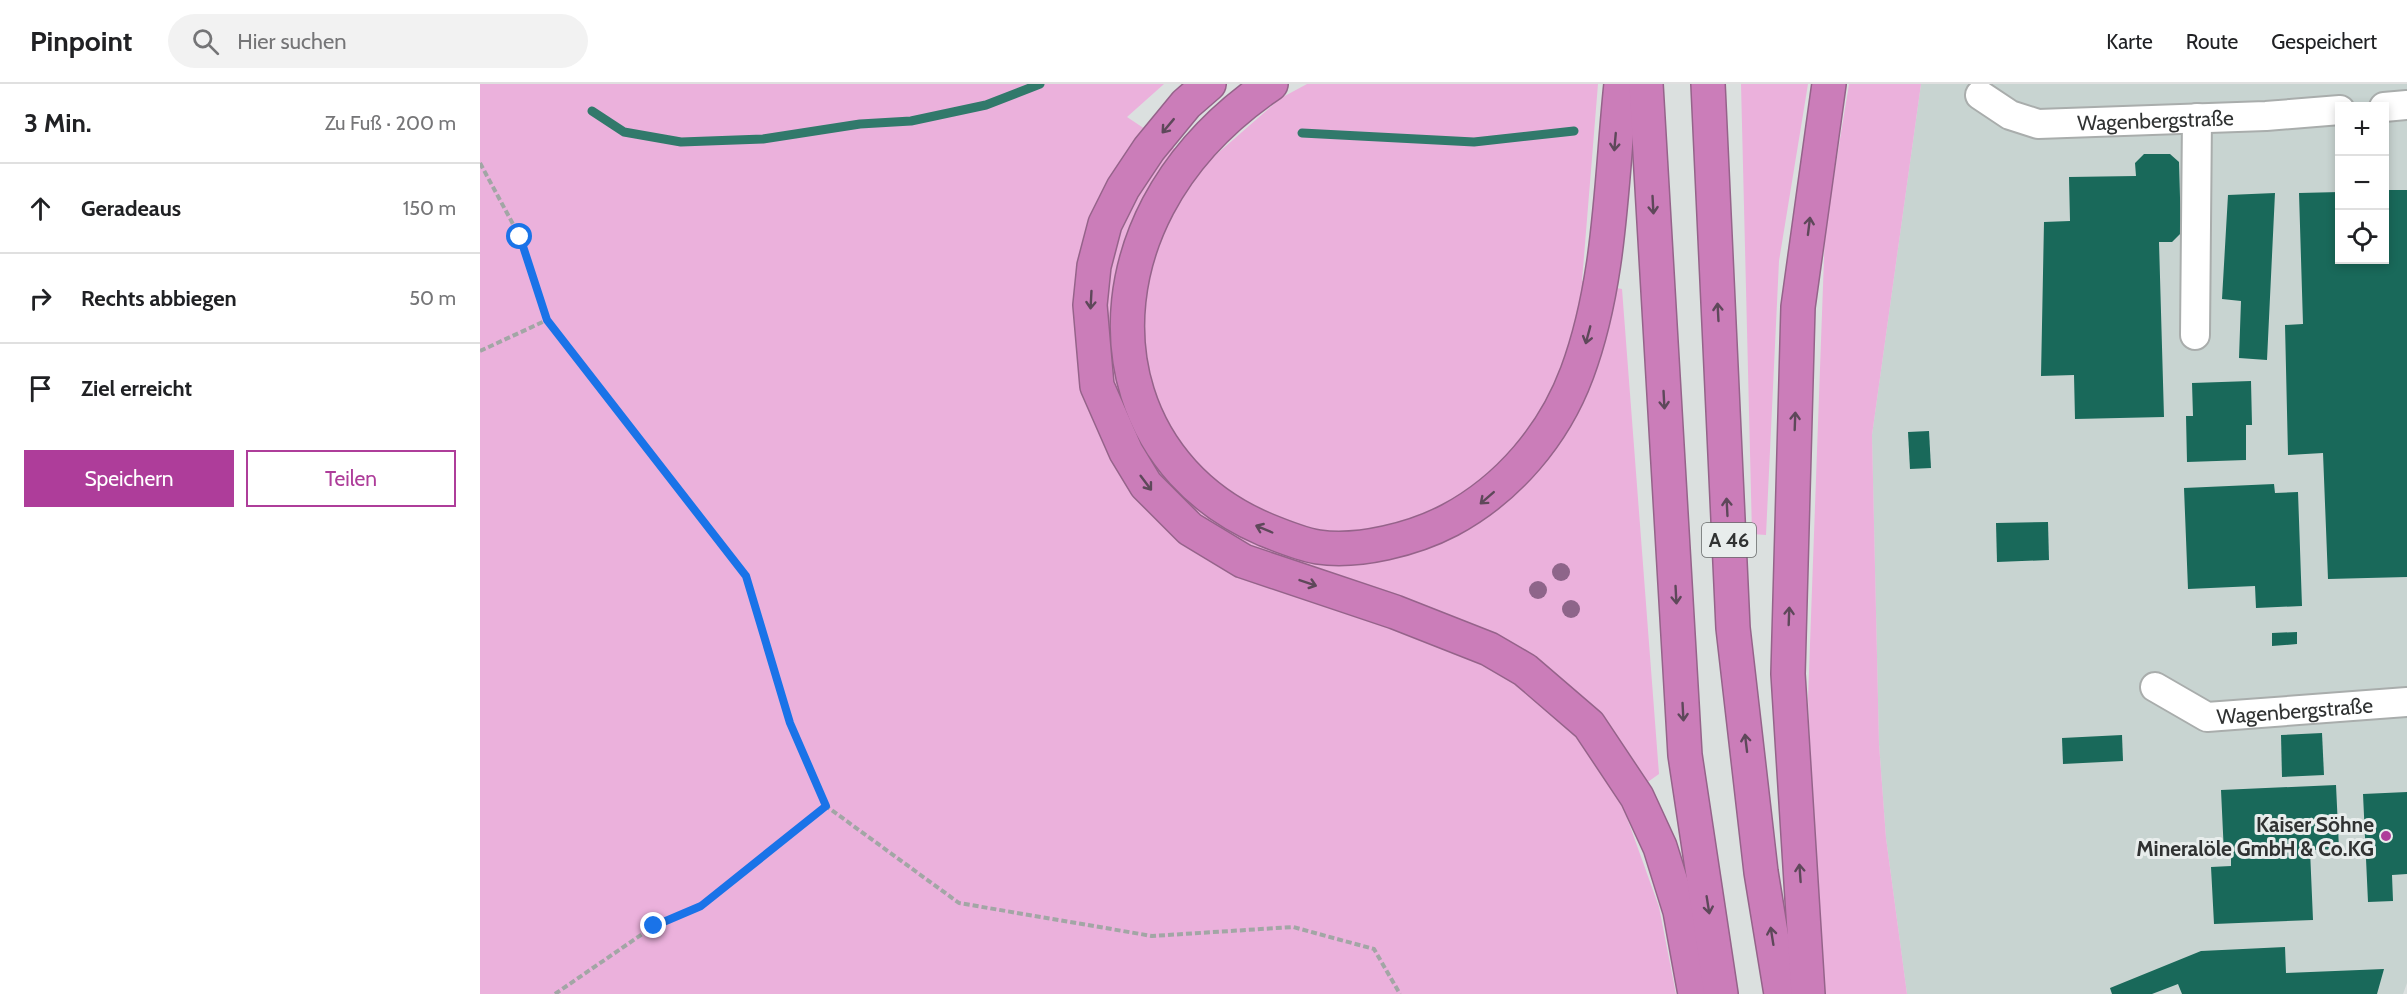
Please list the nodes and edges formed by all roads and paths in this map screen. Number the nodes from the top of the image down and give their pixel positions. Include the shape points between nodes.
1 (1209, 84) edge
2 (1271, 84) edge
3 (1621, 84) edge
4 (1646, 84) edge
5 (1708, 84) edge
6 (1829, 84) edge
7 (1980, 94) dead end
8 (2407, 105) edge
9 (2389, 107) edge
10 (2335, 110) edge
11 (2197, 118) junction
12 (480, 163) edge
13 (547, 320) junction
14 (2195, 335) dead end
15 (480, 351) edge
16 (2155, 687) dead end
17 (2407, 702) edge
18 (826, 806) junction
19 (555, 994) edge
20 (1400, 994) edge
21 (1695, 994) edge
22 (1721, 994) edge
23 (1781, 994) edge
24 (1808, 994) edge

1 -> 21 highway via 1171,122 1124,188 1105,224 1094,267 1090,305 1097,386 1126,452 1146,485 1190,528 1243,561 1395,612 1489,649 1526,670 1588,725 1637,797 1660,847 1680,911
3 -> 2 highway via 1606,240 1595,309 1577,374 1547,432 1516,472 1480,504 1428,532 1372,546 1319,547 1236,517 1205,495 1178,468 1153,432 1133,383 1128,335 1139,249 1158,206 1215,127
4 -> 22 highway, A 46 via 1685,755
23 -> 5 highway, A 46 via 1761,872 1733,628
24 -> 6 highway via 1788,674 1798,307
7 - 11 street, Wagenbergstraße via 2010,115 2038,123
8 - 9 street
10 - 11 street, Wagenbergstraße
11 - 14 street
12 - 13 path via 520,237
13 - 15 path
13 - 18 path via 746,576 790,723
16 - 17 street, Wagenbergstraße via 2207,717
18 - 19 path via 701,906 654,926
18 - 20 path via 958,903 1152,936 1293,927 1374,949

